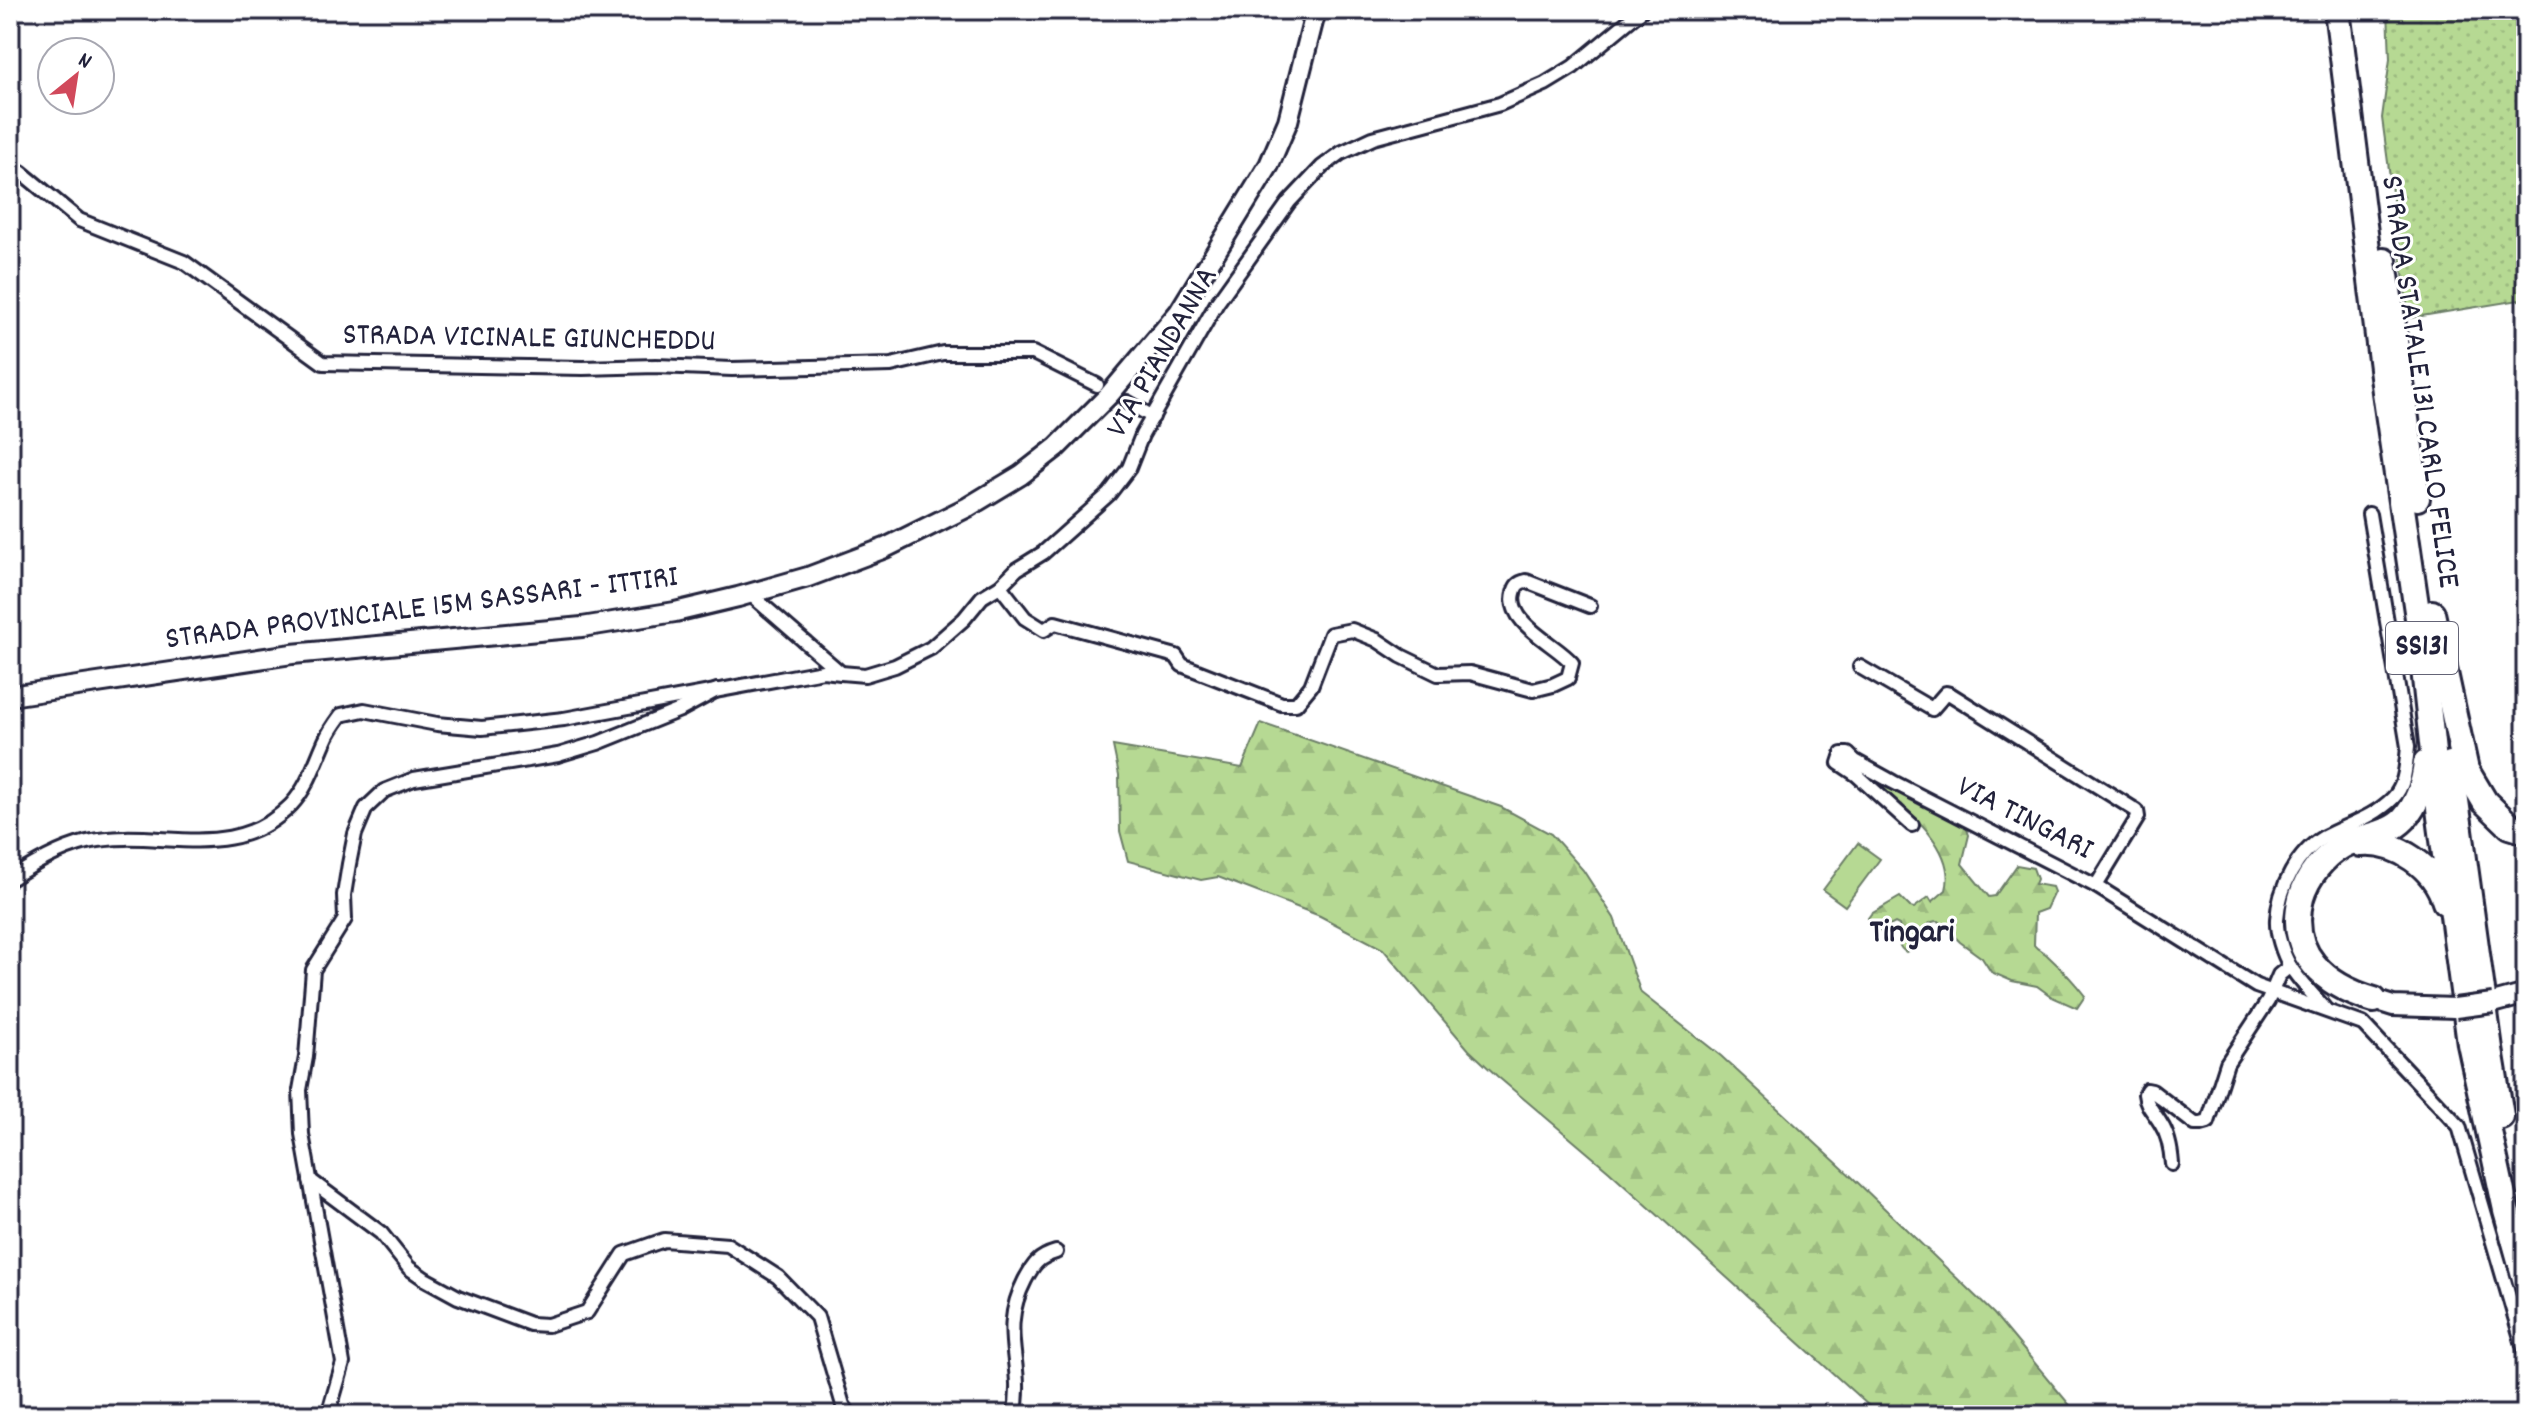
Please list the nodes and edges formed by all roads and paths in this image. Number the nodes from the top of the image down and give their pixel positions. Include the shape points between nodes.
1 (1316, 10) edge
2 (1642, 10) edge
3 (2337, 10) edge
4 (2348, 10) edge
5 (10, 169) edge
6 (1097, 385) dead end
7 (1127, 402) dead end
8 (1153, 417) junction
9 (2369, 514) dead end
10 (1000, 586) junction
11 (750, 594) junction
12 (2430, 603) junction
13 (1590, 606) dead end
14 (2420, 632) junction
15 (1860, 667) dead end
16 (841, 673) junction
17 (717, 690) junction
18 (10, 696) edge
19 (1912, 825) dead end
20 (2526, 831) edge
21 (2343, 846) junction
22 (10, 879) edge
23 (2096, 886) junction
24 (2457, 946) junction
25 (2290, 966) junction
26 (2270, 993) junction
27 (2526, 994) edge
28 (2374, 1000) junction
29 (2325, 1009) junction
30 (2363, 1024) junction
31 (2172, 1164) dead end
32 (310, 1180) junction
33 (2526, 1227) edge
34 (1056, 1252) dead end
35 (2526, 1282) edge
36 (2526, 1355) edge
37 (328, 1415) edge
38 (850, 1415) edge
39 (1014, 1415) edge

1 - 11 main road, STRADA PROVINCIALE 15M SASSARI - ITTIRI via 1288,121 1269,165 1179,312 1109,395 1057,447 968,507 885,548
2 - 8 street, VIA PIANDANNA via 1545,84 1500,104 1373,138 1322,167 1289,202 1217,303
3 - 14 highway, STRADA STATALE 131 CARLO FELICE / SS131
4 - 12 highway, STRADA STATALE 131 CARLO FELICE / SS131
5 - 6 street, STRADA VICINALE GIUNCHEDDU via 21,172 79,220 184,262 323,363 732,369 891,365 943,353 1033,353
7 - 8 street
8 - 10 street, VIA PIANDANNA via 1129,468 1109,494
9 - 25 street via 2408,747 2405,774 2395,797 2365,820 2322,838 2294,867 2277,922
10 - 13 street via 1025,618 1044,630 1055,623 1176,656 1182,665 1282,704 1296,704 1311,686 1331,634 1352,630 1438,674 1470,673 1533,690 1553,685 1568,678 1572,663 1520,620 1512,600 1515,588 1526,581
10 - 16 street, VIA PIANDANNA via 931,648 865,675
11 - 16 street
11 - 18 main road, STRADA PROVINCIALE 15M SASSARI - ITTIRI via 582,627 292,654
12 - 20 highway via 2466,770 2485,802 2510,826
12 - 33 highway, STRADA STATALE 131 CARLO FELICE / SS131 via 2490,1049 2511,1175
14 - 21 highway via 2424,784 2403,820
14 - 24 highway, STRADA STATALE 131 CARLO FELICE / SS131
15 - 23 street via 1932,709 1950,694 2132,806 2138,817
16 - 17 street, VIA PIANDANNA via 823,671
17 - 22 street, VIA PIANDANNA via 564,719 482,728 364,710 341,715 304,788 292,805 262,827 202,842 133,837 88,842
17 - 32 street via 598,743 558,755 414,779 384,791 366,808 355,834 345,919 313,970 300,1090
19 - 23 street, VIA TINGARI via 1839,763 1842,754
21 - 24 highway via 2377,843 2427,869 2442,891
21 - 28 highway via 2305,882 2297,914 2301,943 2321,973
23 - 26 street, VIA TINGARI
24 - 35 highway, STRADA STATALE 131 CARLO FELICE / SS131 via 2470,1044
25 - 26 street
25 - 29 street, VIA TINGARI
26 - 29 street, VIA TINGARI
26 - 31 street via 2227,1063 2208,1122 2195,1124 2147,1090 2146,1103 2163,1126
27 - 28 main road, bridge via 2455,1008 2393,1006
28 - 30 street
29 - 30 street, VIA TINGARI
30 - 36 street via 2459,1126
32 - 37 street via 343,1363
32 - 38 street via 381,1233 425,1279 530,1324 548,1325 587,1312 624,1254 664,1240 728,1245 778,1277 817,1317
34 - 39 street via 1034,1264 1014,1307

